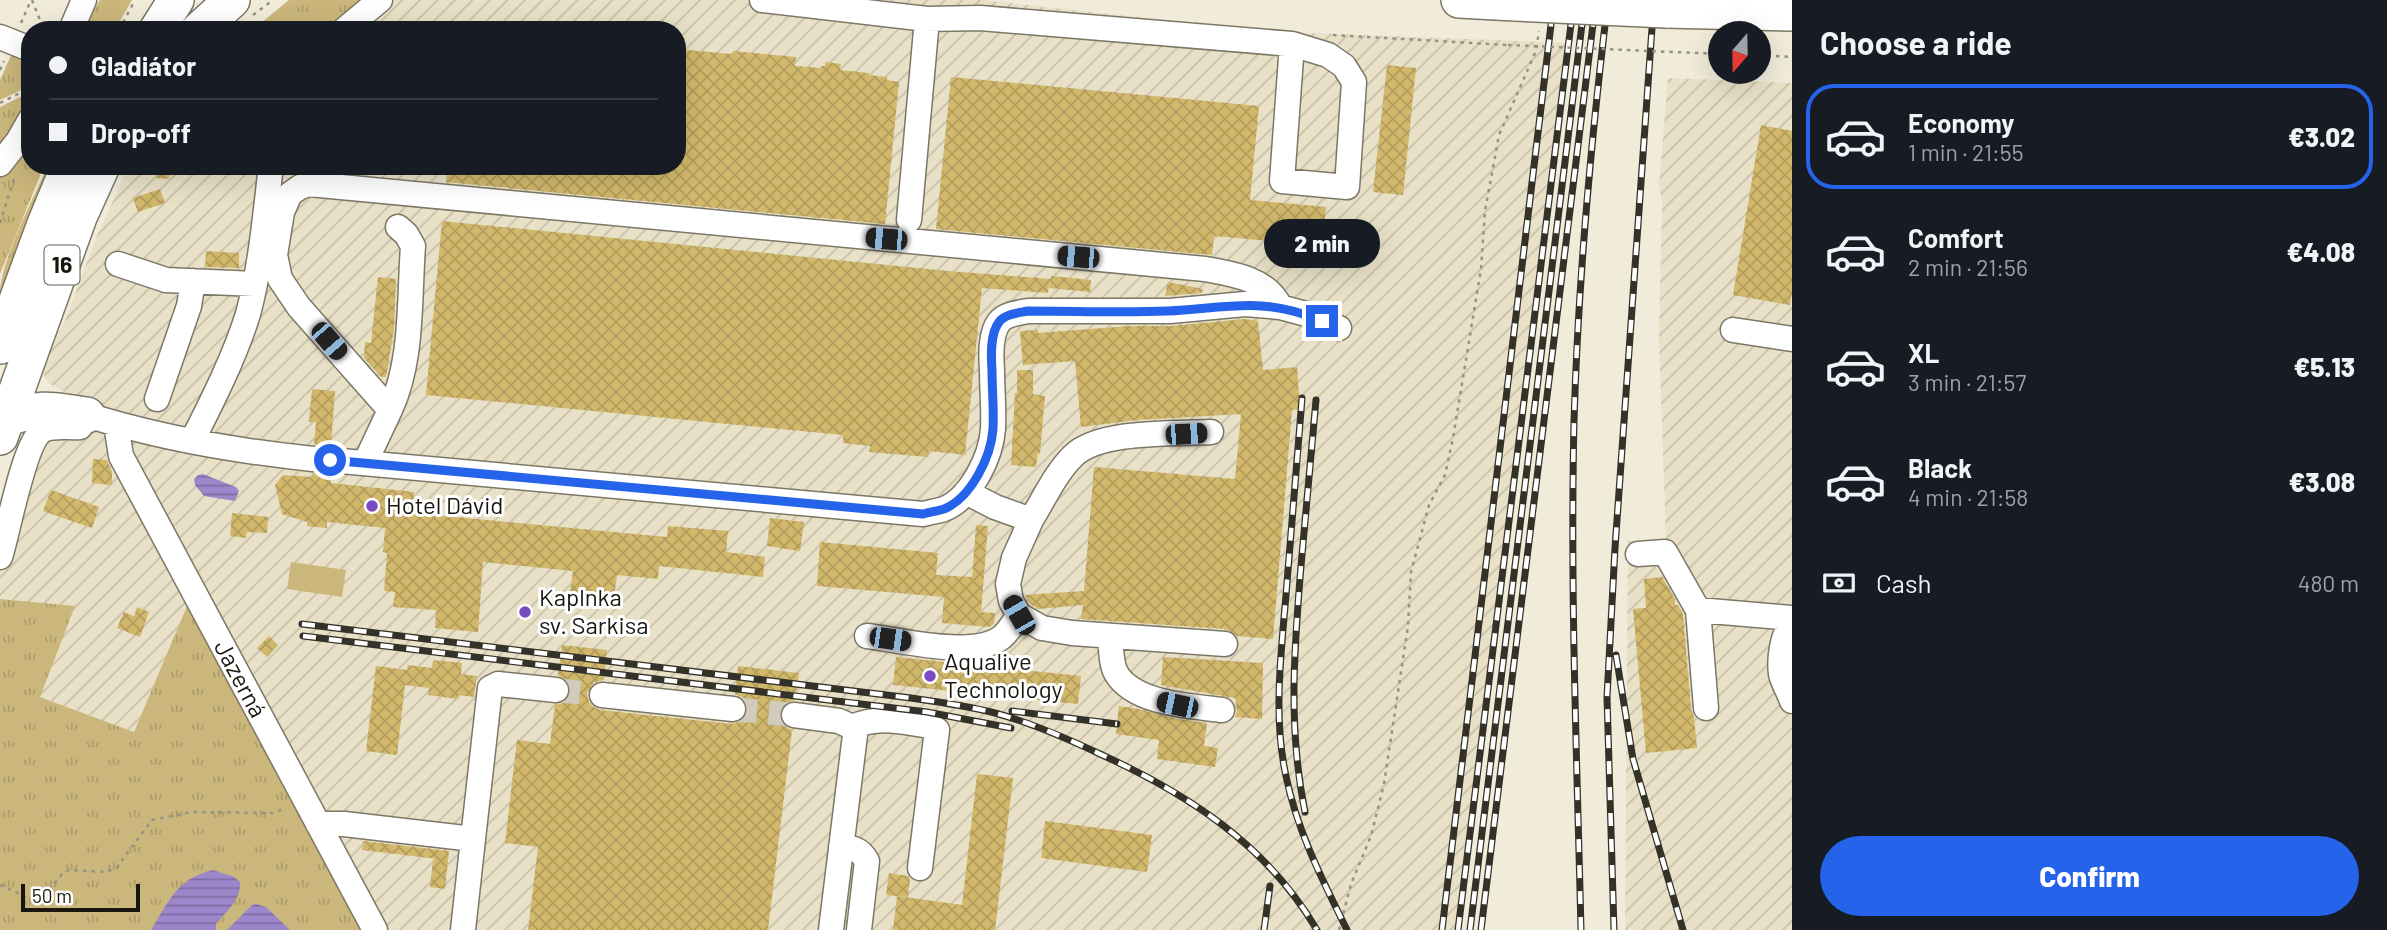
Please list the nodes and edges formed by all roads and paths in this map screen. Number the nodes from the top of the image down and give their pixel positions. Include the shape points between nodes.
1 (32, 0) edge
2 (83, 0) edge
3 (135, 0) edge
4 (156, 0) edge
5 (176, 0) edge
6 (232, 0) edge
7 (380, 0) edge
8 (762, 0) edge
9 (1459, 0) edge
10 (1778, 13) edge
11 (1527, 14) junction
12 (927, 19) junction
13 (40, 21) edge
14 (75, 21) edge
15 (123, 21) edge
16 (143, 21) edge
17 (163, 21) edge
18 (209, 21) edge
19 (355, 21) edge
20 (0, 37) edge
21 (1292, 44) junction
22 (21, 45) edge
23 (1508, 45) dead end
24 (1708, 53) edge
25 (1771, 56) edge
26 (1792, 57) edge
27 (21, 92) edge
28 (0, 103) edge
29 (21, 138) edge
30 (8, 169) edge
31 (66, 175) edge
32 (98, 175) edge
33 (270, 175) edge
34 (309, 184) junction
35 (909, 220) dead end
36 (0, 223) edge
37 (398, 228) dead end
38 (118, 264) dead end
39 (193, 281) junction
40 (255, 284) junction
41 (1280, 307) junction
42 (1339, 328) dead end
43 (1733, 330) dead end
44 (1792, 339) edge
45 (8, 340) edge
46 (156, 399) dead end
47 (390, 410) junction
48 (101, 420) junction
49 (3, 428) edge
50 (1211, 432) dead end
51 (192, 441) junction
52 (365, 463) junction
53 (966, 492) junction
54 (1031, 520) junction
55 (1638, 554) dead end
56 (0, 557) edge
57 (1698, 610) junction
58 (1019, 615) junction
59 (1792, 618) edge
60 (1792, 624) edge
61 (867, 636) dead end
62 (1110, 636) junction
63 (1225, 644) dead end
64 (556, 690) tunnel mouth
65 (602, 695) tunnel mouth
66 (1792, 701) edge
67 (1706, 708) dead end
68 (733, 709) tunnel mouth
69 (1222, 710) dead end
70 (794, 715) tunnel mouth
71 (852, 727) junction
72 (304, 799) junction
73 (318, 824) junction
74 (473, 839) junction
75 (841, 846) junction
76 (920, 868) dead end
77 (0, 885) edge
78 (375, 930) edge
79 (463, 930) edge
80 (831, 930) edge
81 (859, 930) edge
82 (1339, 930) edge

1 - 13 path
2 - 14 street
3 - 15 path
4 - 16 highway
5 - 17 highway
6 - 18 highway
7 - 19 street
8 - 12 street
9 - 11 highway
10 - 11 highway, bridge via 1666,9
11 - 82 path via 1536,51 1499,135 1453,438 1411,572 1408,626 1384,784
12 - 21 street via 980,18
12 - 35 street
20 - 22 street
21 - 21 street via 1328,55 1344,66 1354,82 1347,187 1282,181
23 - 24 path, bridge
25 - 26 path
27 - 28 path
29 - 30 street
30 - 36 path
31 - 45 highway, 16
32 - 45 highway, 16
33 - 34 street
33 - 40 street
34 - 41 street via 1205,269 1258,284 1274,294
34 - 47 street via 290,194 282,212 275,255 280,279
37 - 47 street via 413,246 406,348 400,389
38 - 39 street via 166,280
39 - 40 street
39 - 46 street via 189,306
40 - 51 street via 213,401
41 - 42 street
41 - 53 street via 1245,304 1170,311 1028,311 1009,315 999,322 991,356 993,432 987,454
43 - 44 street
45 - 48 highway via 34,382 47,394
45 - 49 highway, 16
47 - 52 street
48 - 49 highway via 45,408 29,410
48 - 51 street
48 - 56 street via 80,427 48,428 33,440
48 - 72 street, Jazerná
50 - 54 street via 1111,438 1089,445 1058,475
51 - 52 street
52 - 53 street via 923,514 945,508
53 - 54 street
54 - 58 street via 1014,558 1009,584
55 - 57 street via 1665,552
57 - 59 street
57 - 67 street
58 - 61 street via 1002,637 984,646 956,648
58 - 62 street via 1042,628
60 - 66 street via 1781,656 1781,674
62 - 63 street
62 - 69 street via 1115,672 1127,686 1153,699
64 - 74 street via 498,684 490,688
65 - 68 street
70 - 71 street
71 - 75 street via 855,735
71 - 76 street via 886,720 937,730
72 - 73 street, Jazerná
72 - 77 path via 274,813 191,812 152,820 117,867 106,872 69,870 38,903
73 - 74 street
73 - 78 street, Jazerná
74 - 79 street
75 - 80 street
75 - 81 street via 862,852 867,861

